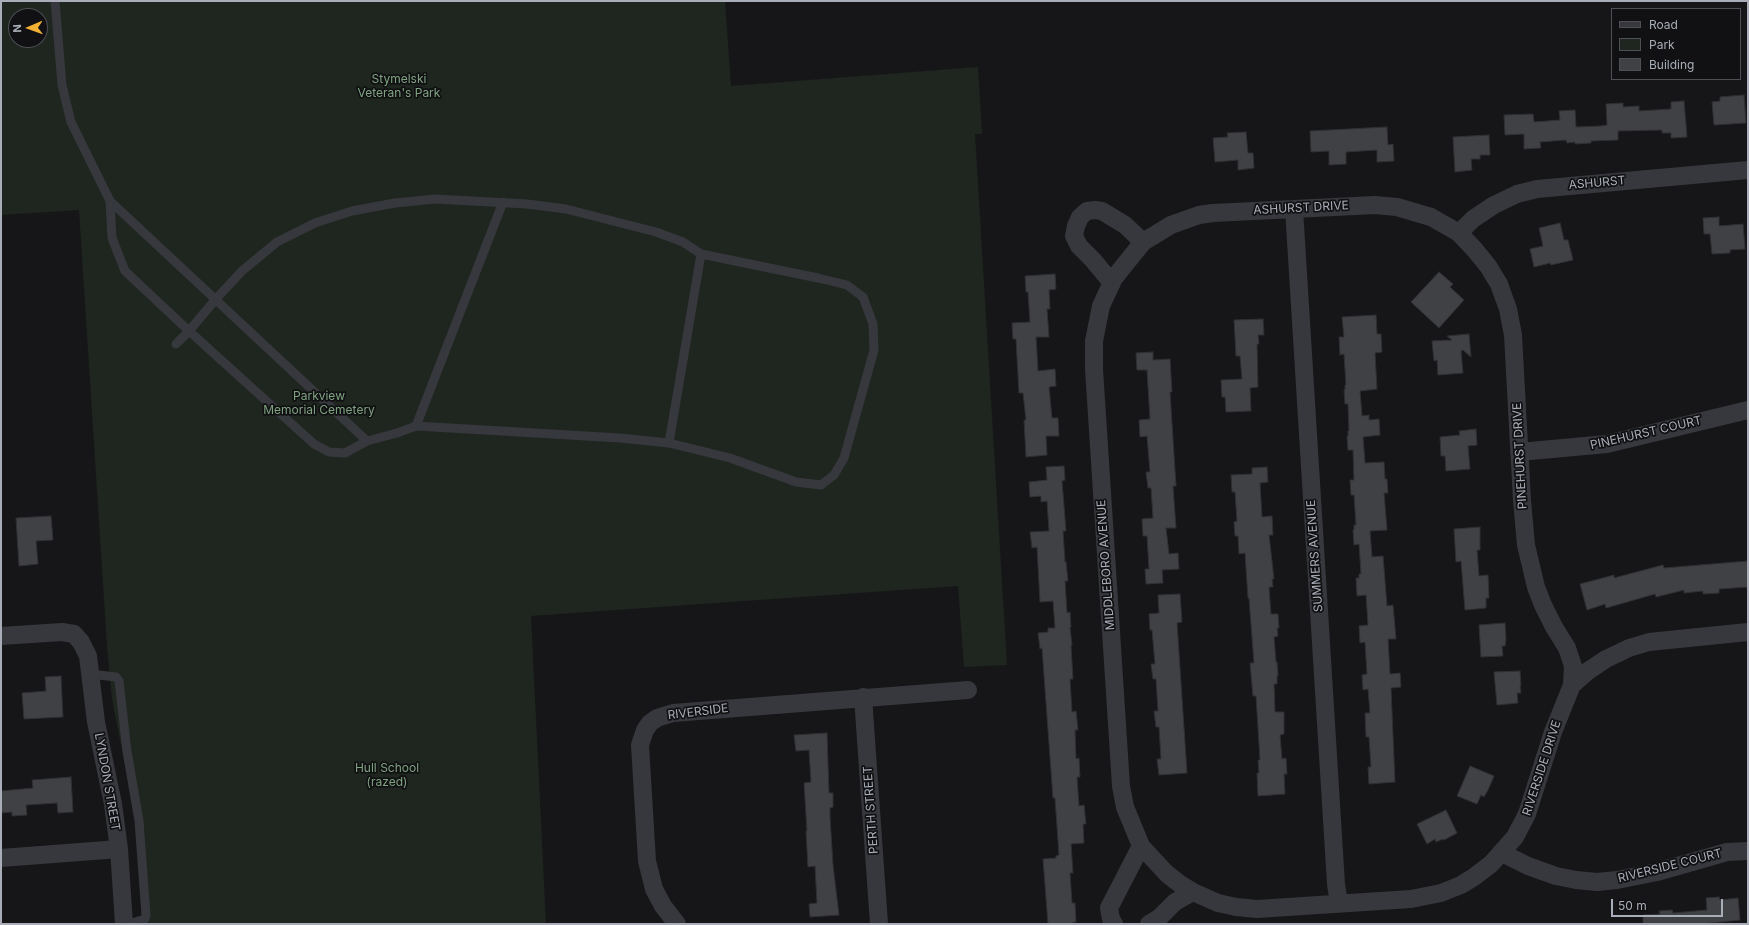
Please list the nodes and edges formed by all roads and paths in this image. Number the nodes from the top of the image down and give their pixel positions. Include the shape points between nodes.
1 (55, 1) edge
2 (1748, 170) edge
3 (110, 201) junction
4 (503, 202) junction
5 (1294, 209) junction
6 (1459, 233) junction
7 (1143, 242) junction
8 (701, 254) junction
9 (1124, 266) joint
10 (1112, 283) junction
11 (215, 300) junction
12 (189, 331) junction
13 (176, 344) dead end
14 (1748, 410) edge
15 (416, 426) junction
16 (367, 441) junction
17 (669, 443) junction
18 (1519, 452) junction
19 (1748, 632) edge
20 (1, 636) edge
21 (90, 674) junction
22 (1572, 685) junction
23 (968, 690) dead end
24 (864, 697) junction
25 (1141, 846) junction
26 (119, 849) junction
27 (1748, 851) edge
28 (1502, 853) junction
29 (1, 858) edge
30 (1168, 874) joint
31 (1193, 892) junction
32 (1339, 903) junction
33 (1112, 921) edge
34 (124, 924) edge
35 (129, 924) edge
36 (677, 924) edge
37 (879, 924) edge
38 (1149, 924) edge

1 - 3 lane via 62,85 71,122
2 - 6 street, ASHURST via 1537,189 1517,194 1494,205 1473,219
3 - 11 lane
3 - 12 lane via 112,238 126,271
4 - 8 lane via 566,209 607,218 683,242
4 - 11 lane via 435,199 352,210 315,223 277,242 242,271
4 - 15 lane
5 - 6 street, ASHURST DRIVE via 1375,205 1397,207 1431,217
5 - 7 street, ASHURST DRIVE via 1199,215 1170,225
5 - 32 street, SUMMERS AVENUE
6 - 18 street, PINEHURST DRIVE via 1488,266 1499,284 1508,309 1513,335
7 - 9 street, ASHURST DRIVE
7 - 10 street via 1125,225 1102,211 1087,211 1080,217 1074,236 1079,246
8 - 17 lane
8 - 17 lane via 847,285 863,297 873,324 874,350 844,458 834,475 821,485 796,482 730,458
9 - 10 street, MIDDLEBORO AVENUE
10 - 25 street, MIDDLEBORO AVENUE via 1097,319 1094,369 1121,786 1127,812
11 - 12 lane
11 - 16 lane
12 - 13 lane
12 - 16 lane via 314,444 329,452 345,453
14 - 18 street, PINEHURST COURT via 1607,444
15 - 16 lane
15 - 17 lane
18 - 22 street, PINEHURST DRIVE via 1530,563 1543,605 1568,648 1573,666
19 - 22 street, RIVERSIDE DRIVE via 1670,639 1629,648 1606,659
20 - 21 street, LYNDON STREET via 62,632 74,634 88,656
21 - 26 street, LYNDON STREET
21 - 35 lane via 116,677 119,681 139,821 146,915 145,919
22 - 28 street, RIVERSIDE DRIVE via 1553,732 1527,814 1515,837
23 - 24 street, RIVERSIDE
24 - 36 street, RIVERSIDE via 673,713 650,723 640,745 647,861 654,889
24 - 37 street, PERTH STREET
25 - 30 street, MIDDLEBORO AVENUE
25 - 33 street via 1109,908
26 - 29 street
26 - 34 street, LYNDON STREET
27 - 28 street, RIVERSIDE COURT via 1727,852 1657,872 1597,882 1556,876
28 - 32 street, RIVERSIDE DRIVE via 1474,877 1442,893 1411,899
30 - 31 street, RIVERSIDE DRIVE
31 - 32 street, RIVERSIDE DRIVE via 1218,903 1247,908
31 - 38 street via 1175,902

